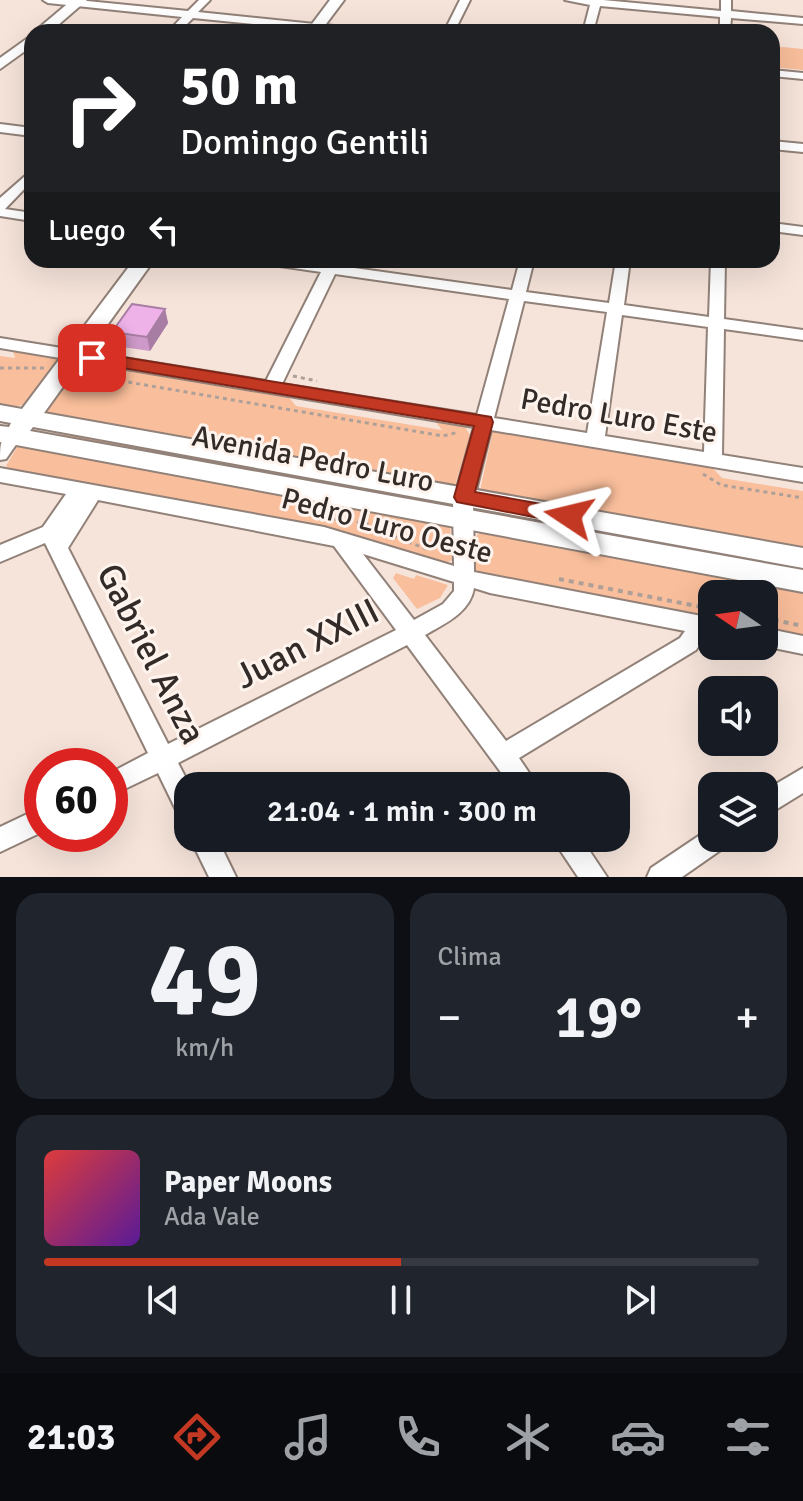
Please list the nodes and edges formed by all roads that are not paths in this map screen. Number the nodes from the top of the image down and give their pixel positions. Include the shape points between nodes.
1 (48, 0) edge
2 (205, 0) edge
3 (337, 0) edge
4 (465, 0) edge
5 (570, 0) edge
6 (726, 0) edge
7 (596, 1) edge
8 (78, 2) edge
9 (726, 14) junction
10 (190, 15) junction
11 (803, 21) edge
12 (51, 24) edge
13 (181, 24) edge
14 (265, 24) edge
15 (319, 24) edge
16 (453, 24) edge
17 (590, 24) edge
18 (725, 24) edge
19 (24, 45) edge
20 (4, 59) edge
21 (780, 74) edge
22 (803, 76) edge
23 (0, 128) edge
24 (24, 131) edge
25 (780, 146) edge
26 (803, 148) edge
27 (24, 182) edge
28 (0, 206) edge
29 (0, 212) edge
30 (24, 216) edge
31 (780, 228) edge
32 (803, 231) edge
33 (139, 268) edge
34 (331, 268) edge
35 (357, 268) edge
36 (525, 268) edge
37 (622, 268) edge
38 (718, 268) edge
39 (518, 295) junction
40 (615, 309) junction
41 (717, 323) junction
42 (803, 335) edge
43 (0, 343) edge
44 (75, 364) junction
45 (272, 387) junction
46 (0, 413) edge
47 (484, 422) junction
48 (10, 435) edge
49 (595, 441) junction
50 (706, 466) junction
51 (0, 475) edge
52 (803, 475) edge
53 (86, 491) junction
54 (463, 508) junction
55 (340, 539) junction
56 (54, 540) junction
57 (0, 554) edge
58 (803, 558) edge
59 (466, 578) junction
60 (803, 581) edge
61 (698, 618) edge
62 (698, 632) edge
63 (410, 633) junction
64 (778, 640) edge
65 (803, 645) edge
66 (503, 755) junction
67 (163, 758) junction
68 (516, 772) edge
69 (128, 776) edge
70 (803, 779) edge
71 (174, 780) edge
72 (778, 796) edge
73 (24, 828) edge
74 (0, 840) edge
75 (698, 851) edge
76 (210, 852) edge
77 (575, 852) edge
78 (223, 877) edge
79 (594, 877) edge
80 (660, 877) edge

1 - 8 street
2 - 10 street
3 - 15 main road
4 - 16 street
5 - 7 street
6 - 9 street
7 - 9 street
7 - 17 street
8 - 10 street
8 - 12 main road
9 - 11 street
9 - 18 street
10 - 13 street
10 - 14 street
19 - 20 main road
21 - 22 street
23 - 24 street
25 - 26 street
27 - 28 street
29 - 30 street
31 - 32 street
33 - 44 main road
34 - 45 street
35 - 39 street
36 - 39 street
37 - 40 street
38 - 41 street
39 - 40 street
39 - 47 street
40 - 41 street
40 - 49 street
41 - 42 street
41 - 50 street
43 - 44 street, Pedro Luro Este
44 - 45 street, Pedro Luro Este
44 - 48 main road
45 - 47 street, Pedro Luro Este
46 - 48 main road, Avenida Pedro Luro
47 - 49 street, Pedro Luro Este
47 - 54 street
48 - 54 main road, Avenida Pedro Luro
49 - 50 street, Pedro Luro Este
50 - 52 street, Pedro Luro Este
51 - 53 street, Pedro Luro Oeste
53 - 55 street, Pedro Luro Oeste
53 - 56 street
54 - 58 main road, Avenida Pedro Luro
54 - 59 street
54 - 60 main road, Avenida Pedro Luro
55 - 59 street, Pedro Luro Oeste
55 - 63 street
56 - 57 street
56 - 67 street, Gabriel Anza
59 - 61 street, Pedro Luro Oeste
59 - 63 street, Juan XXIII via 455,606
62 - 66 street via 688,644
63 - 66 street
63 - 67 street, Juan XXIII
64 - 65 street
66 - 68 street
67 - 69 street, Juan XXIII
67 - 71 street, Gabriel Anza
70 - 72 street
73 - 74 street
75 - 80 street
76 - 78 street
77 - 79 street

